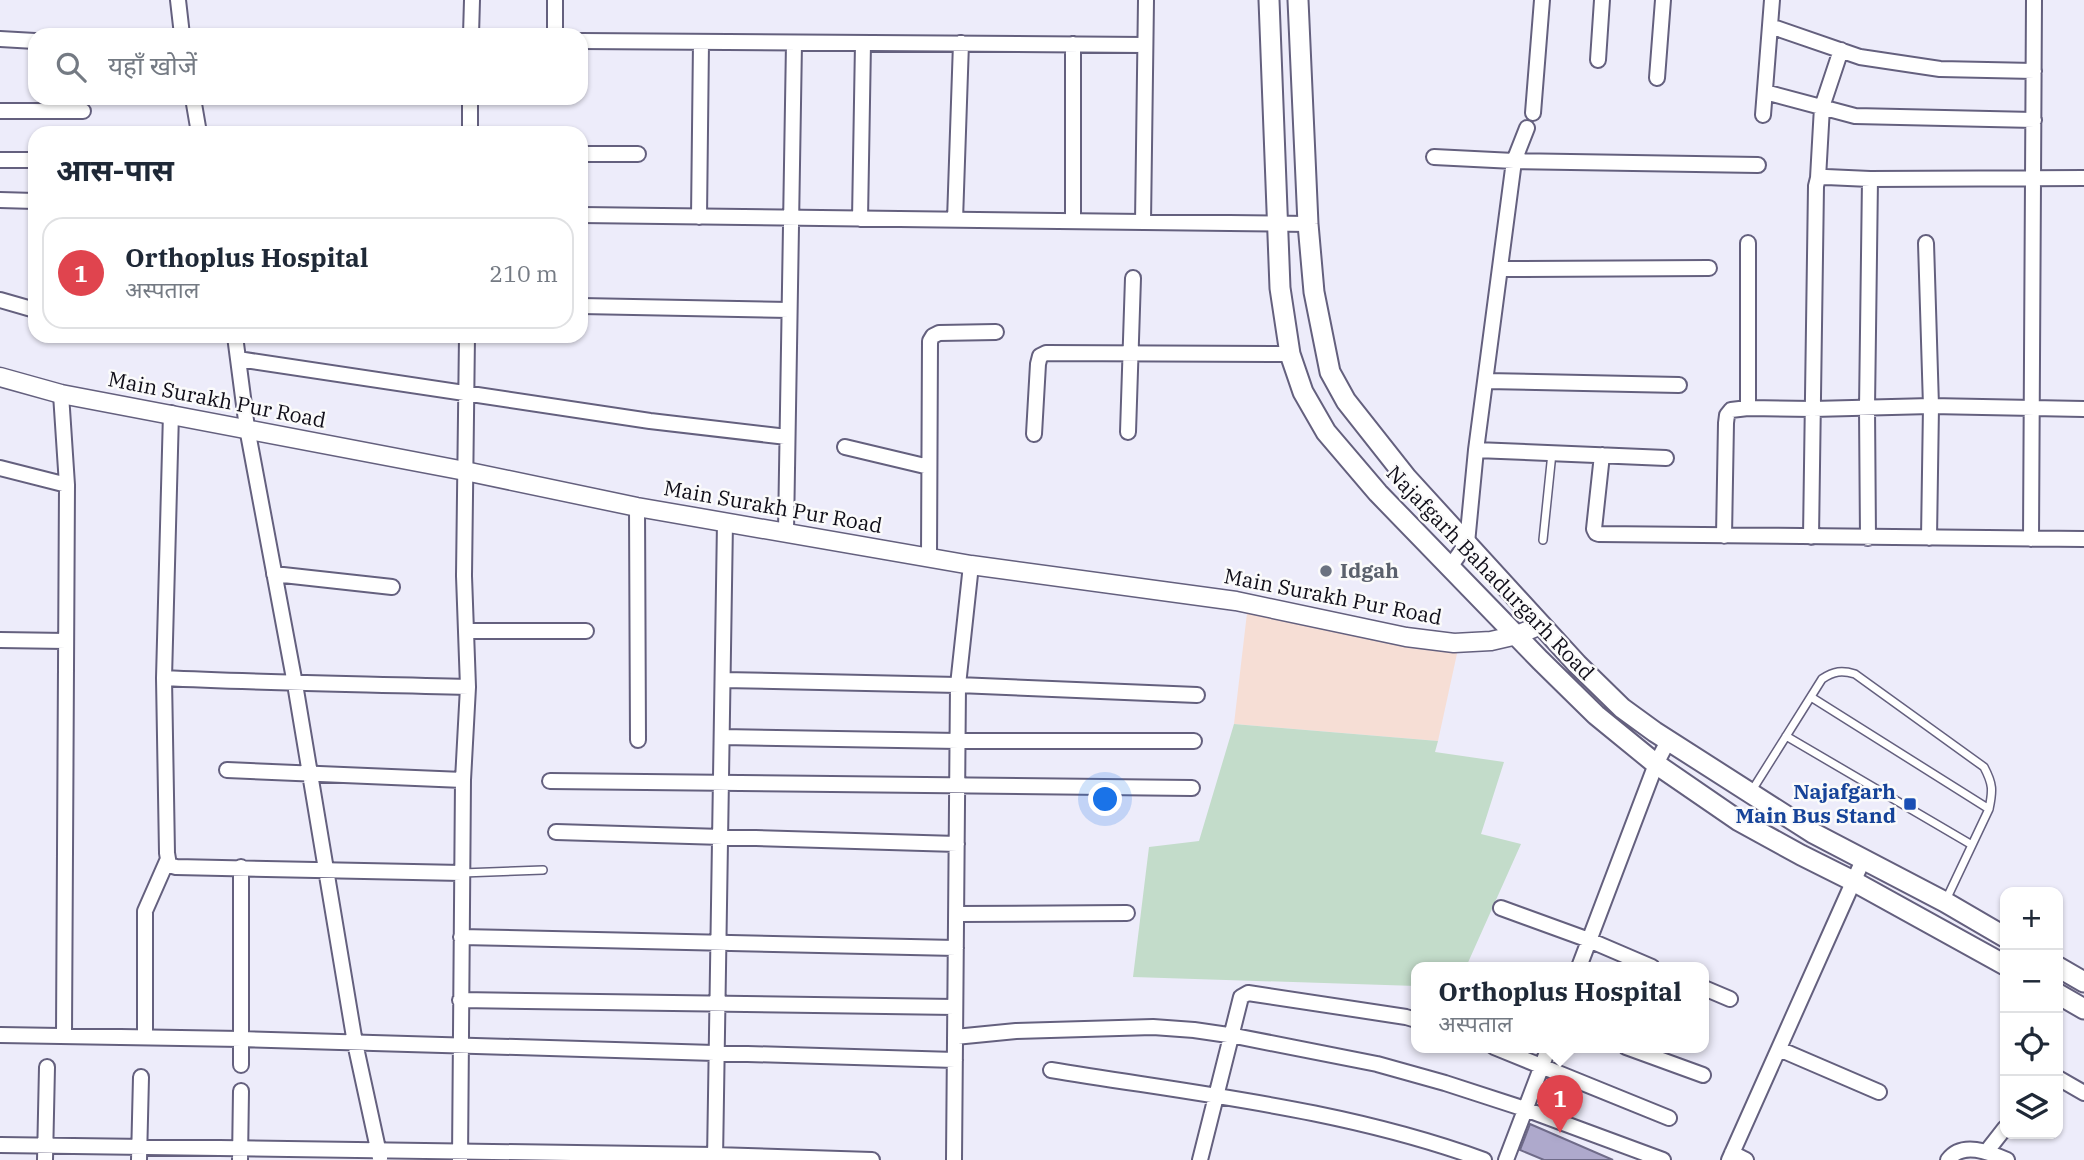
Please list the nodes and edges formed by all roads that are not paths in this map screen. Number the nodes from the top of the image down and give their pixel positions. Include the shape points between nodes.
1 (178, 0) edge
2 (472, 0) edge
3 (555, 0) edge
4 (1146, 0) edge
5 (1269, 0) edge
6 (1298, 0) edge
7 (1542, 0) edge
8 (1602, 0) edge
9 (1663, 0) edge
10 (1772, 0) edge
11 (2034, 0) edge
12 (1770, 26) junction
13 (181, 28) edge
14 (471, 28) edge
15 (555, 28) edge
16 (0, 39) edge
17 (28, 41) edge
18 (588, 41) edge
19 (701, 42) junction
20 (794, 43) junction
21 (863, 43) junction
22 (961, 43) junction
23 (1073, 44) junction
24 (1145, 45) junction
25 (1841, 50) junction
26 (1598, 60) dead end
27 (2034, 71) junction
28 (1657, 78) dead end
29 (1765, 92) junction
30 (194, 105) edge
31 (470, 105) edge
32 (1822, 107) junction
33 (0, 111) edge
34 (83, 111) dead end
35 (1534, 113) dead end
36 (1763, 115) dead end
37 (2034, 120) junction
38 (198, 126) edge
39 (470, 126) edge
40 (1527, 128) dead end
41 (638, 153) dead end
42 (588, 154) edge
43 (1434, 157) dead end
44 (0, 160) edge
45 (28, 160) edge
46 (1514, 161) junction
47 (1758, 165) dead end
48 (1818, 178) junction
49 (2034, 178) junction
50 (2084, 178) edge
51 (1870, 179) junction
52 (0, 200) edge
53 (28, 201) edge
54 (588, 215) edge
55 (699, 217) junction
56 (791, 218) junction
57 (860, 219) junction
58 (955, 220) junction
59 (1073, 221) junction
60 (1143, 222) junction
61 (1276, 224) junction
62 (1308, 224) junction
63 (1748, 243) dead end
64 (1926, 243) dead end
65 (1709, 268) dead end
66 (1501, 269) junction
67 (1133, 278) dead end
68 (0, 300) edge
69 (588, 306) edge
70 (28, 308) edge
71 (789, 310) junction
72 (996, 332) dead end
73 (236, 343) edge
74 (466, 343) edge
75 (1131, 353) junction
76 (1290, 354) junction
77 (238, 359) junction
78 (0, 377) edge
79 (1486, 381) junction
80 (1679, 385) dead end
81 (466, 393) junction
82 (61, 394) junction
83 (1931, 406) junction
84 (2032, 407) junction
85 (1748, 408) junction
86 (1867, 408) junction
87 (2084, 408) edge
88 (1813, 409) junction
89 (171, 413) junction
90 (247, 428) junction
91 (1128, 432) dead end
92 (1034, 434) dead end
93 (787, 437) junction
94 (845, 447) dead end
95 (1476, 450) junction
96 (1552, 453) junction
97 (1602, 455) junction
98 (1667, 458) dead end
99 (929, 467) junction
100 (0, 468) edge
101 (465, 471) junction
102 (67, 485) junction
103 (637, 507) junction
104 (725, 522) junction
105 (786, 531) junction
106 (1724, 536) junction
107 (1811, 537) junction
108 (1868, 538) junction
109 (1929, 538) junction
110 (2031, 539) junction
111 (2084, 539) edge
112 (1543, 540) dead end
113 (1467, 543) junction
114 (929, 557) junction
115 (971, 565) junction
116 (1450, 566) junction
117 (274, 575) junction
118 (392, 587) dead end
119 (1541, 625) junction
120 (467, 631) junction
121 (586, 631) dead end
122 (1517, 635) junction
123 (0, 640) edge
124 (66, 640) junction
125 (164, 678) junction
126 (723, 680) junction
127 (295, 684) junction
128 (958, 685) junction
129 (468, 687) junction
130 (1197, 695) dead end
131 (1811, 697) junction
132 (1787, 736) junction
133 (722, 737) junction
134 (638, 740) dead end
135 (958, 741) junction
136 (1194, 741) dead end
137 (1668, 741) junction
138 (1656, 764) junction
139 (227, 770) dead end
140 (310, 775) junction
141 (463, 780) junction
142 (550, 781) dead end
143 (721, 782) junction
144 (957, 785) junction
145 (1192, 788) dead end
146 (1750, 794) junction
147 (1989, 809) junction
148 (556, 832) dead end
149 (720, 837) junction
150 (957, 844) junction
151 (1972, 845) junction
152 (1863, 860) junction
153 (167, 861) junction
154 (241, 867) junction
155 (327, 870) junction
156 (543, 870) dead end
157 (462, 873) junction
158 (1853, 881) junction
159 (1945, 902) junction
160 (1501, 908) dead end
161 (1127, 913) dead end
162 (956, 914) junction
163 (2000, 934) edge
164 (461, 937) junction
165 (1589, 940) junction
166 (718, 942) junction
167 (956, 948) junction
168 (1581, 962) edge
169 (1640, 962) edge
170 (2000, 962) edge
171 (2063, 970) edge
172 (2084, 982) edge
173 (1709, 990) edge
174 (2063, 997) edge
175 (1730, 999) dead end
176 (460, 1000) junction
177 (717, 1004) junction
178 (955, 1007) junction
179 (2084, 1009) edge
180 (1411, 1019) edge
181 (0, 1035) edge
182 (64, 1035) junction
183 (1230, 1036) junction
184 (145, 1037) junction
185 (955, 1037) junction
186 (241, 1039) junction
187 (355, 1043) junction
188 (460, 1046) junction
189 (1779, 1049) junction
190 (1510, 1053) edge
191 (1547, 1053) edge
192 (1642, 1053) edge
193 (716, 1054) junction
194 (955, 1060) junction
195 (241, 1065) dead end
196 (1542, 1065) junction
197 (47, 1067) dead end
198 (1051, 1070) dead end
199 (1703, 1075) dead end
200 (141, 1077) dead end
201 (2063, 1081) edge
202 (241, 1091) dead end
203 (1879, 1092) dead end
204 (2084, 1093) edge
205 (1216, 1096) junction
206 (1525, 1109) junction
207 (1669, 1118) dead end
208 (2000, 1134) edge
209 (0, 1146) edge
210 (1987, 1151) junction
211 (45, 1153) edge
212 (139, 1154) edge
213 (240, 1154) edge
214 (379, 1155) edge
215 (460, 1156) edge
216 (1731, 1157) edge
217 (715, 1158) edge
218 (872, 1160) edge
219 (954, 1160) edge
220 (1200, 1160) edge
221 (1484, 1160) edge
222 (1506, 1160) edge
223 (1663, 1160) edge
224 (1746, 1160) edge
225 (1948, 1160) edge
226 (2007, 1160) edge

1 - 13 street
2 - 14 street
3 - 15 street
4 - 24 street
5 - 61 main road, Najafgarh Bahadurgarh Road
6 - 62 main road, Najafgarh Bahadurgarh Road
7 - 35 street
8 - 26 street
9 - 28 street
10 - 12 street
11 - 27 street
12 - 25 street
12 - 29 street
16 - 17 street
18 - 19 street
19 - 20 street
19 - 55 street
20 - 21 street
20 - 56 street
21 - 22 street
21 - 57 street
22 - 23 street
22 - 58 street
23 - 24 street
23 - 59 street
24 - 60 street
25 - 27 street via 1940,69
25 - 32 street
27 - 37 street
29 - 32 street
29 - 36 street
30 - 38 street
31 - 39 street
32 - 37 street via 1855,116
32 - 48 street
33 - 34 street
37 - 49 street
40 - 46 street
41 - 42 street
43 - 46 street
44 - 45 street
46 - 47 street
46 - 66 street
48 - 51 street
48 - 88 street
49 - 50 street
49 - 51 street
49 - 84 street
51 - 86 street
52 - 53 street
54 - 55 street
55 - 56 street
56 - 57 street
56 - 71 street
57 - 58 street
58 - 59 street
59 - 60 street
60 - 61 street
61 - 62 street
61 - 76 main road, Najafgarh Bahadurgarh Road
62 - 113 main road, Najafgarh Bahadurgarh Road via 1314,292 1330,372 1346,401 1398,466
63 - 85 street
64 - 83 street
65 - 66 street
66 - 79 street
67 - 75 street
68 - 70 street
69 - 71 street
71 - 93 street
72 - 99 street via 939,333 930,341
73 - 77 street
74 - 81 street
75 - 76 street
75 - 91 street
75 - 92 street via 1040,356
76 - 116 main road, Najafgarh Bahadurgarh Road via 1303,392 1326,432
77 - 81 street
77 - 90 street
78 - 82 street, Main Surakh Pur Road
79 - 80 street
79 - 95 street
81 - 93 street
81 - 101 street
82 - 89 street, Main Surakh Pur Road
82 - 102 street
83 - 84 street
83 - 86 street
83 - 109 street
84 - 87 street
84 - 110 street
85 - 88 street
85 - 106 street via 1727,415
86 - 88 street
86 - 108 street
88 - 107 street
89 - 90 street, Main Surakh Pur Road
89 - 125 street
90 - 101 street, Main Surakh Pur Road
90 - 117 street
93 - 105 street
94 - 99 street
95 - 96 street
95 - 113 street
96 - 97 street
96 - 112 lane
97 - 98 street
97 - 106 street via 1596,533
99 - 114 street
100 - 102 street
101 - 103 street, Main Surakh Pur Road
101 - 120 street
102 - 124 street
103 - 104 street, Main Surakh Pur Road
103 - 134 street
104 - 105 street, Main Surakh Pur Road
104 - 126 street
105 - 114 street, Main Surakh Pur Road
106 - 107 street
107 - 108 street
108 - 109 street
109 - 110 street
110 - 111 street
113 - 116 street
113 - 119 main road, Najafgarh Bahadurgarh Road
114 - 115 street, Main Surakh Pur Road
115 - 122 street, Main Surakh Pur Road via 1236,601 1406,637 1454,643
115 - 128 street
116 - 122 main road, Najafgarh Bahadurgarh Road
117 - 118 street
117 - 127 street
119 - 122 street, Main Surakh Pur Road
119 - 137 main road, Najafgarh Bahadurgarh Road via 1622,708
120 - 121 street
120 - 129 street
122 - 138 main road, Najafgarh Bahadurgarh Road via 1597,716
123 - 124 street
124 - 182 street
125 - 127 street
125 - 153 street
126 - 128 street
126 - 133 street
127 - 129 street
127 - 140 street
128 - 130 street
128 - 135 street
129 - 141 street
131 - 132 lane
131 - 147 lane
131 - 147 lane via 1832,672 1855,674 1984,767 1992,782
132 - 146 lane
132 - 151 lane
133 - 135 street
133 - 143 street
135 - 136 street
135 - 144 street
137 - 138 street
137 - 146 main road, Najafgarh Bahadurgarh Road
138 - 158 main road, Najafgarh Bahadurgarh Road via 1739,821
138 - 165 street
139 - 140 street
140 - 141 street
140 - 155 street
141 - 157 street
142 - 143 street
143 - 144 street
143 - 149 street
144 - 145 street
144 - 150 street
146 - 152 main road, Najafgarh Bahadurgarh Road
147 - 151 lane
148 - 149 street
149 - 150 street
149 - 166 street
150 - 162 street
151 - 159 lane
152 - 158 street
152 - 159 main road, Najafgarh Bahadurgarh Road
153 - 154 street via 176,867
153 - 184 street via 145,911
154 - 155 street
154 - 186 street
155 - 157 street
155 - 187 street
156 - 157 lane
157 - 164 street
158 - 170 main road, Najafgarh Bahadurgarh Road
158 - 189 street
159 - 163 main road, Najafgarh Bahadurgarh Road
160 - 165 street
161 - 162 street
162 - 167 street
164 - 166 street
164 - 176 street
165 - 168 street
165 - 169 street
166 - 167 street
166 - 177 street
167 - 178 street
171 - 172 main road
173 - 175 street
174 - 179 main road
176 - 177 street
176 - 188 street
177 - 178 street
177 - 193 street
178 - 185 street
180 - 183 street via 1248,993 1241,997
181 - 182 street
182 - 184 street
183 - 185 street via 1153,1027
183 - 205 street
183 - 206 street via 1377,1064
184 - 186 street
185 - 194 street
186 - 187 street
186 - 195 street
187 - 188 street
187 - 214 street
188 - 193 street
188 - 215 street
189 - 203 street
189 - 216 street
190 - 196 street
191 - 196 street
192 - 199 street
193 - 194 street
193 - 217 street
194 - 219 street
196 - 206 street
196 - 207 street
197 - 211 street
198 - 205 street
200 - 212 street
201 - 204 street
202 - 213 street
205 - 220 street
205 - 221 street via 1361,1124
206 - 222 street
206 - 223 street
208 - 210 street
209 - 211 street
210 - 225 street via 1957,1152
210 - 226 street
211 - 212 street
212 - 213 street
213 - 214 street
214 - 215 street
215 - 217 street
216 - 224 street
217 - 218 street

